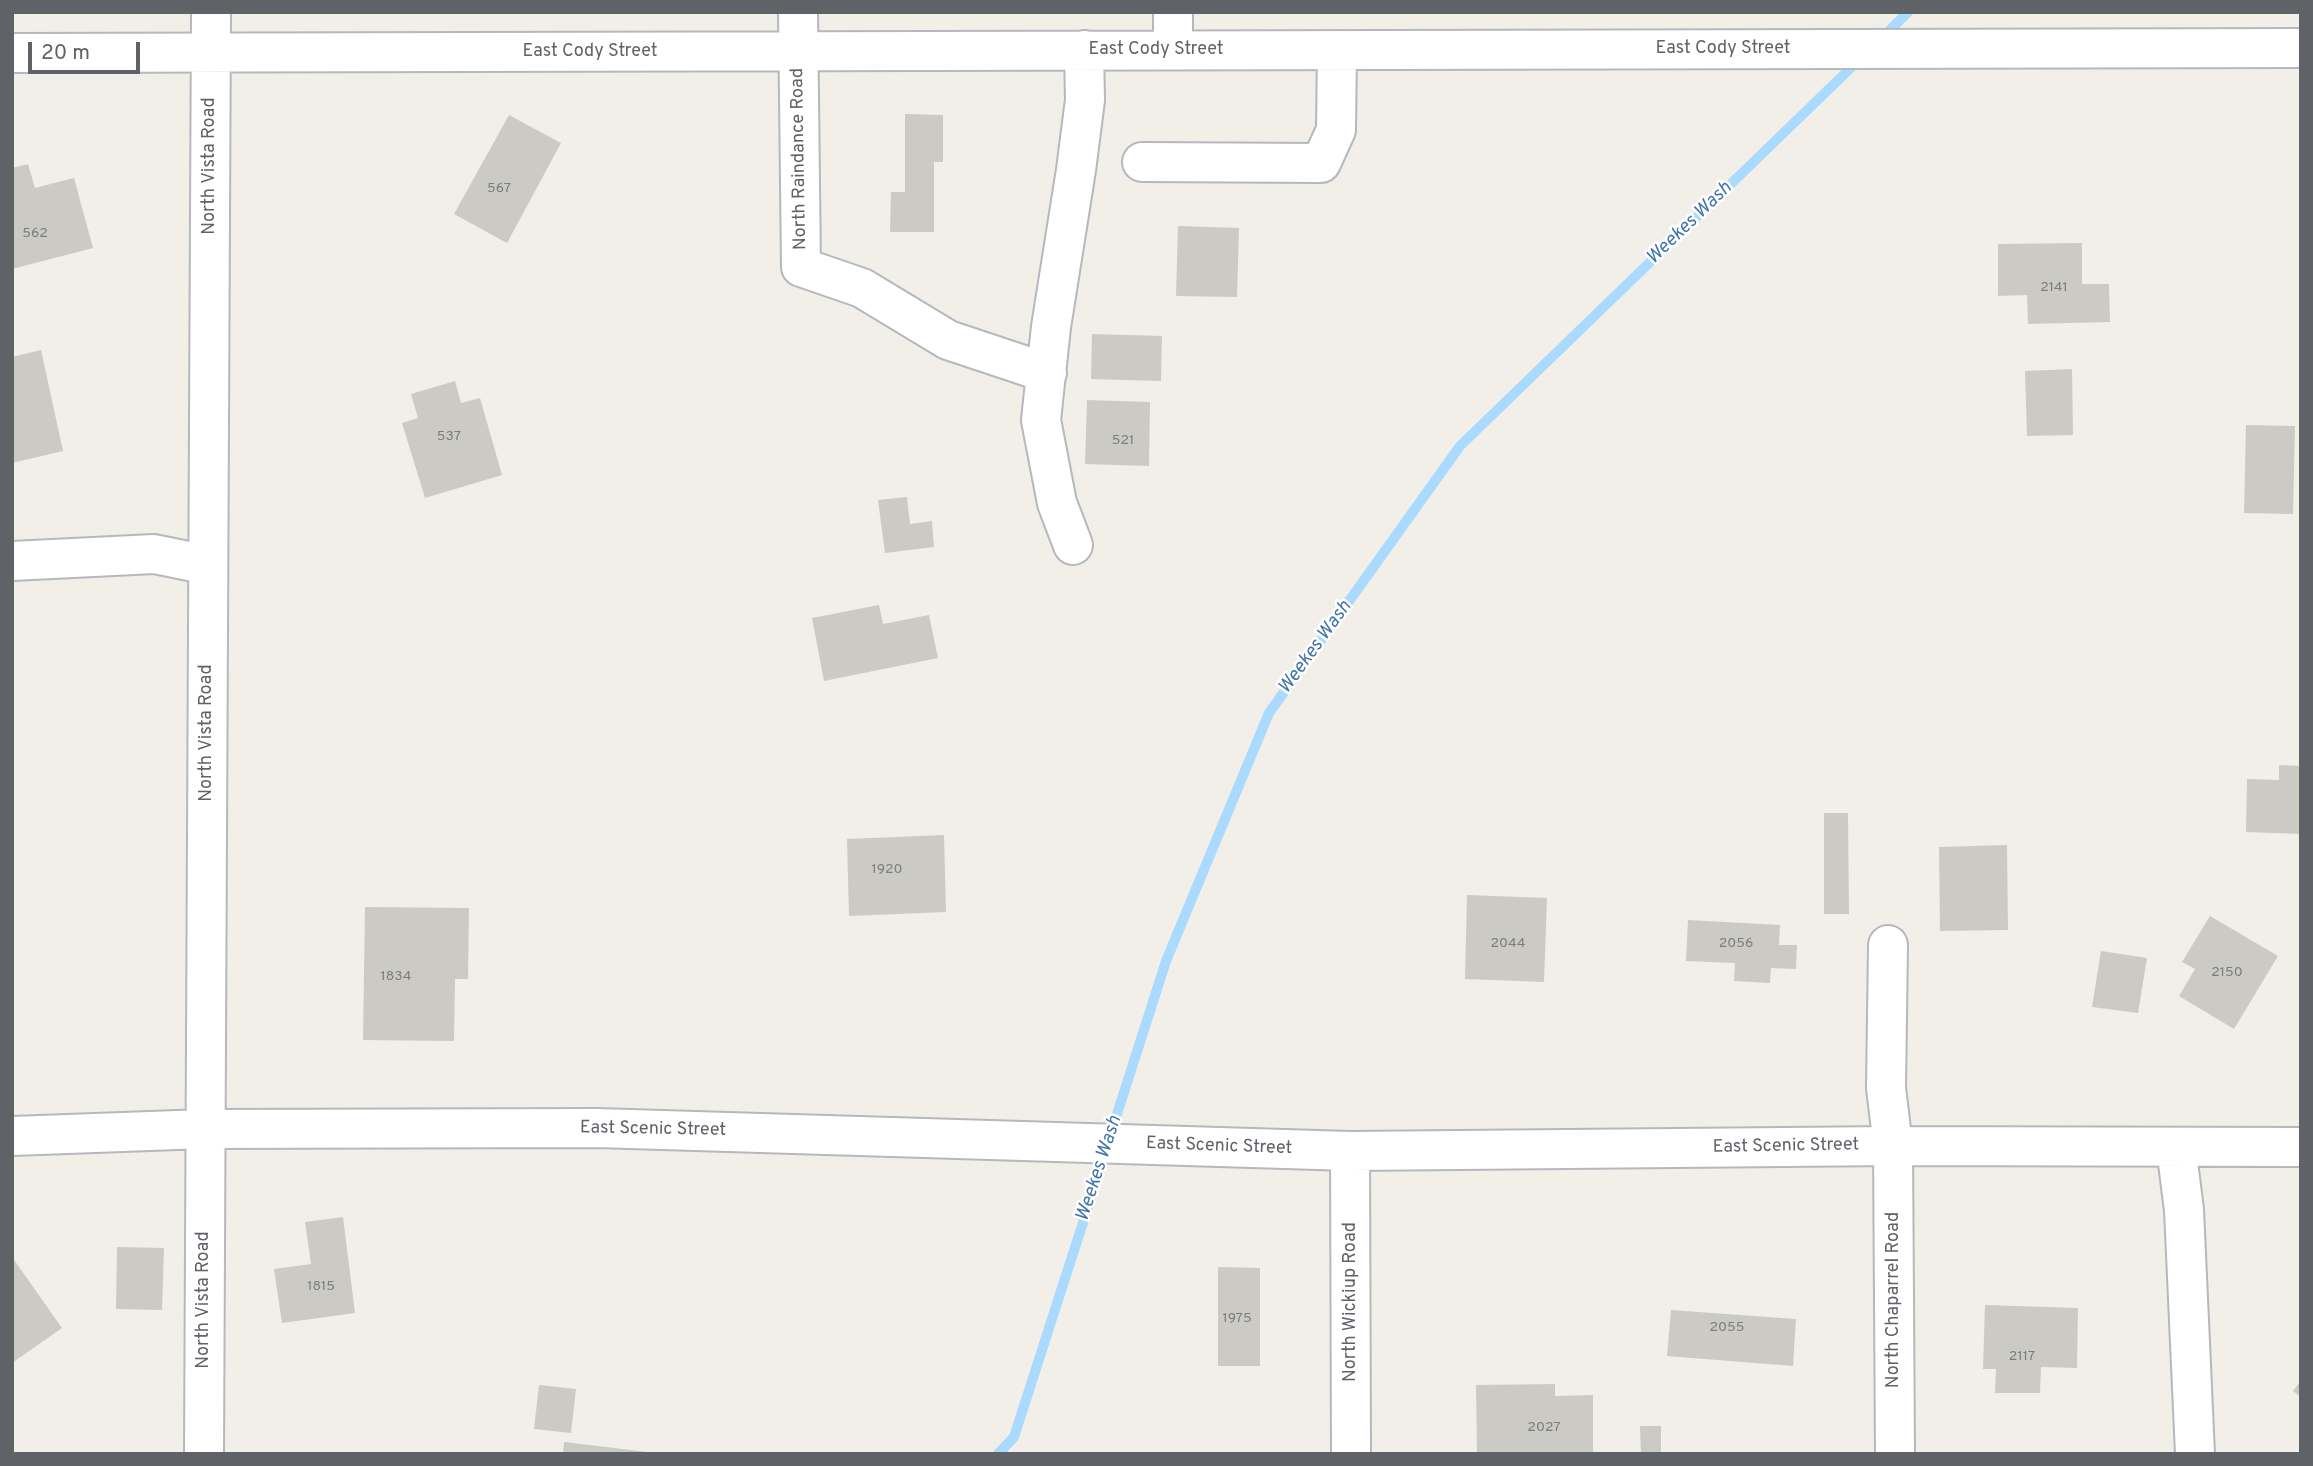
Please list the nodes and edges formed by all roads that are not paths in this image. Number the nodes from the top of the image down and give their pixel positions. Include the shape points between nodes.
1 (211, 12) edge
2 (797, 12) edge
3 (1173, 12) edge
4 (2301, 48) edge
5 (1084, 50) junction
6 (1173, 50) junction
7 (1337, 50) junction
8 (798, 51) junction
9 (12, 53) edge
10 (211, 53) junction
11 (1142, 162) dead end
12 (1047, 373) junction
13 (1073, 545) dead end
14 (12, 561) edge
15 (208, 565) junction
16 (1888, 945) dead end
17 (205, 1129) junction
18 (12, 1136) edge
19 (1893, 1146) junction
20 (2176, 1147) junction
21 (2301, 1147) edge
22 (1350, 1151) junction
23 (213, 1447) edge
24 (1351, 1454) edge
25 (1895, 1454) edge
26 (2195, 1454) edge

1 - 10 street, North Vista Road
2 - 8 street, North Raindance Road
3 - 6 street
4 - 7 street, East Cody Street
5 - 6 street, East Cody Street
5 - 8 street, East Cody Street
5 - 12 street via 1083,114
6 - 7 street, East Cody Street
7 - 11 street via 1336,130 1321,163
8 - 10 street, East Cody Street
8 - 12 street, North Raindance Road via 801,267 862,288 948,340
9 - 10 street, East Cody Street
10 - 15 street, North Vista Road
12 - 13 street via 1041,420 1057,503
14 - 15 street via 154,554
15 - 17 street, North Vista Road
16 - 19 street, North Chaparrel Road via 1886,1088
17 - 18 street, East Scenic Street
17 - 22 street, East Scenic Street via 597,1128
17 - 23 street, North Vista Road
19 - 20 street, East Scenic Street
19 - 22 street, East Scenic Street
19 - 25 street, North Chaparrel Road
20 - 21 street, East Scenic Street
20 - 26 street
22 - 24 street, North Wickiup Road

